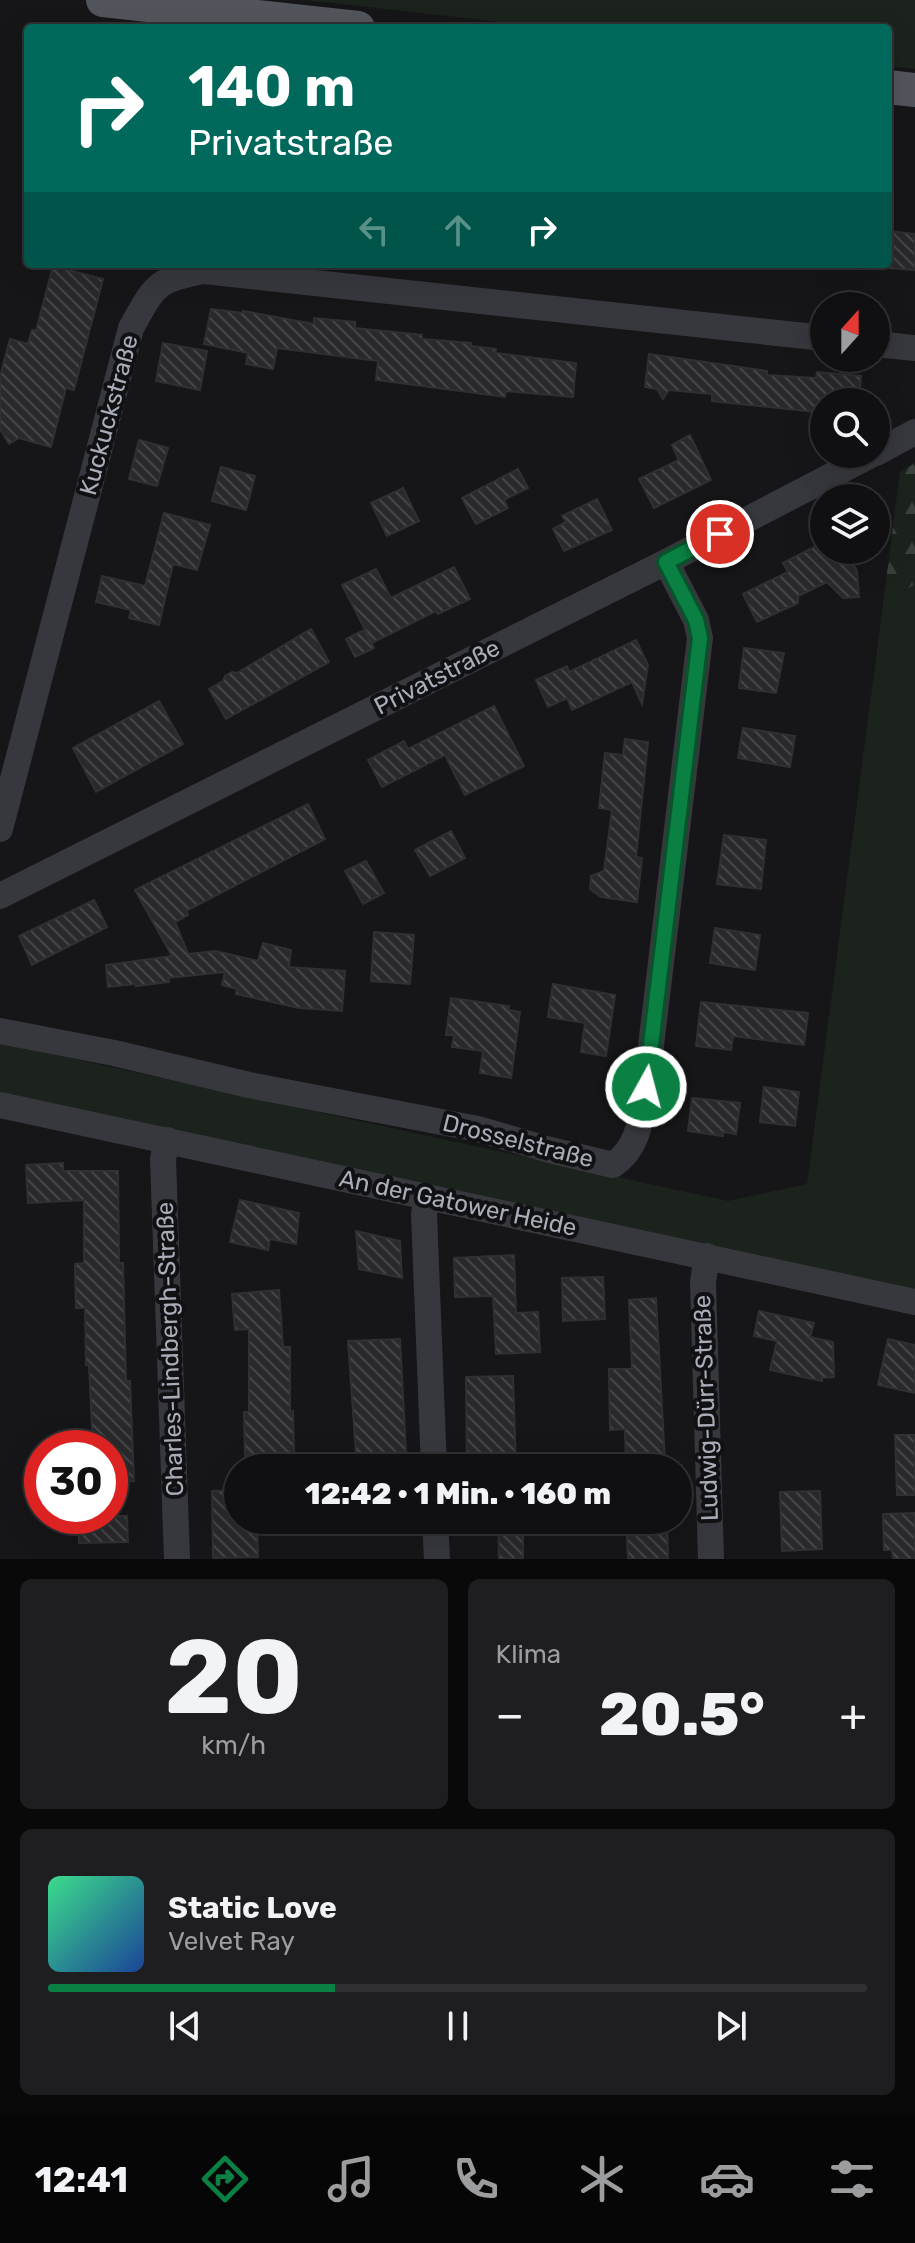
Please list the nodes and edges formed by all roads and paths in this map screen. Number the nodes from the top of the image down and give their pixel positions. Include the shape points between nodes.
1 (103, 0) edge
2 (322, 24) edge
3 (892, 87) edge
4 (915, 90) edge
5 (810, 336) edge
6 (890, 345) edge
7 (915, 348) edge
8 (915, 432) edge
9 (890, 445) edge
10 (846, 468) edge
11 (666, 562) junction
12 (0, 829) edge
13 (0, 896) edge
14 (0, 1031) edge
15 (0, 1105) edge
16 (167, 1140) junction
17 (427, 1197) junction
18 (707, 1256) junction
19 (915, 1302) edge
20 (433, 1454) edge
21 (436, 1534) edge
22 (177, 1559) edge
23 (437, 1559) edge
24 (711, 1559) edge

1 - 2 main road
3 - 4 main road
5 - 12 street, Kuckuckstraße via 204,271 176,276 153,289 131,328
6 - 7 street
8 - 9 street, Privatstraße
10 - 11 street, Privatstraße
11 - 13 street, Privatstraße
11 - 14 street, Drosselstraße via 700,638 646,1087 638,1133 623,1158 613,1165 478,1129
15 - 16 street, An der Gatower Heide
16 - 17 street, An der Gatower Heide
16 - 22 street, Charles-Lindbergh-Straße via 163,1159
17 - 18 street, An der Gatower Heide
17 - 20 street
18 - 19 street, An der Gatower Heide
18 - 24 street, Ludwig-Dürr-Straße via 703,1282
21 - 23 street

